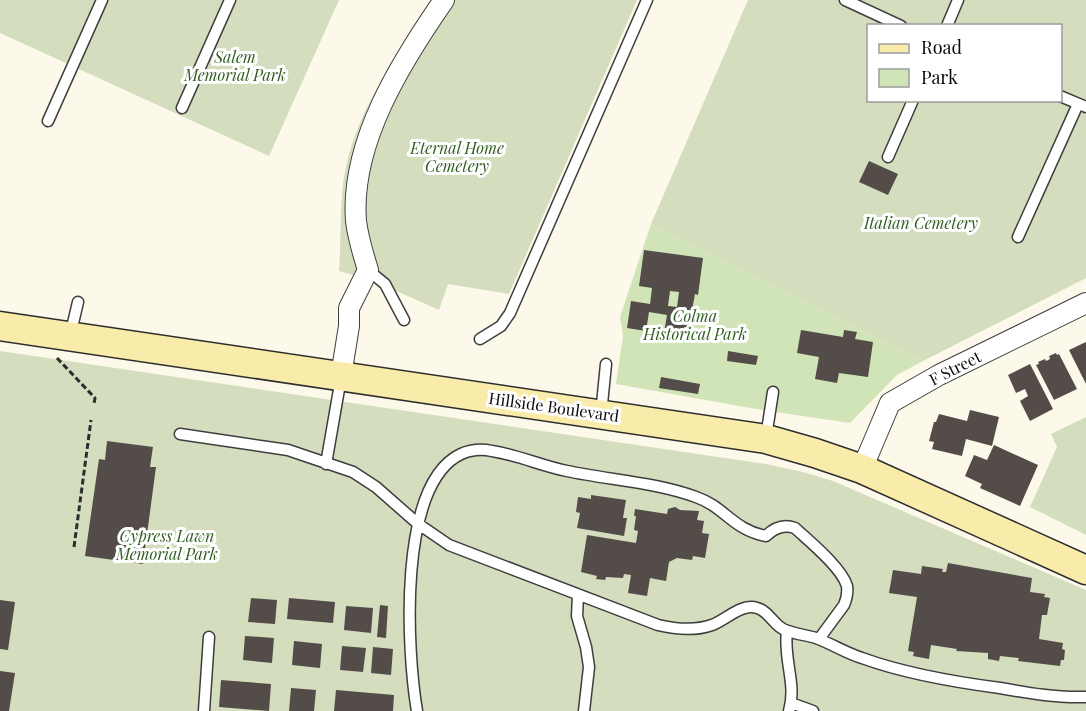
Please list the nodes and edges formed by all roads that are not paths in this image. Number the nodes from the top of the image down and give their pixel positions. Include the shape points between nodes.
1 (102, 0) edge
2 (230, 0) edge
3 (444, 0) edge
4 (647, 0) edge
5 (845, 0) edge
6 (958, 0) edge
7 (897, 24) edge
8 (948, 24) edge
9 (1062, 97) edge
10 (912, 102) edge
11 (1082, 106) edge
12 (182, 108) dead end
13 (48, 121) dead end
14 (888, 157) dead end
15 (1018, 237) dead end
16 (368, 270) junction
17 (78, 302) dead end
18 (1086, 303) edge
19 (404, 320) dead end
20 (0, 326) edge
21 (480, 339) dead end
22 (63, 347) junction
23 (606, 364) dead end
24 (341, 376) junction
25 (773, 392) dead end
26 (601, 414) junction
27 (180, 434) dead end
28 (766, 439) junction
29 (326, 464) junction
30 (862, 470) junction
31 (417, 523) junction
32 (1086, 570) edge
33 (578, 595) junction
34 (787, 631) junction
35 (209, 637) dead end
36 (819, 639) junction
37 (1086, 697) edge
38 (790, 707) edge
39 (204, 711) edge
40 (417, 711) edge
41 (584, 711) edge
42 (813, 711) edge

1 - 13 lane
2 - 12 lane
3 - 16 street via 391,85 363,160 356,222
4 - 21 lane via 510,313 501,326
5 - 7 lane
6 - 8 lane
9 - 11 lane
10 - 14 lane
11 - 15 lane
16 - 19 lane via 384,284
16 - 24 street via 349,308
17 - 22 lane
18 - 30 street, F Street via 889,397
20 - 22 main road, Hillside Boulevard
22 - 24 main road, Hillside Boulevard
23 - 26 lane
24 - 26 main road, Hillside Boulevard
24 - 29 lane
25 - 28 lane
26 - 28 main road, Hillside Boulevard
27 - 29 lane via 288,450
28 - 30 main road, Hillside Boulevard
29 - 31 lane via 366,479
30 - 32 main road, Hillside Boulevard
31 - 33 lane via 449,545
31 - 36 lane via 438,473 452,460 471,451 492,451 562,470 687,494 705,500 754,533 766,536 784,526 795,528 834,568 845,581 847,598
31 - 40 lane via 410,625
33 - 34 lane via 658,625 678,628 705,627 753,607 764,611
33 - 41 lane via 577,616 589,657
34 - 36 lane
34 - 38 lane
35 - 39 lane
36 - 37 lane via 861,658 909,672 1010,690
38 - 42 lane

